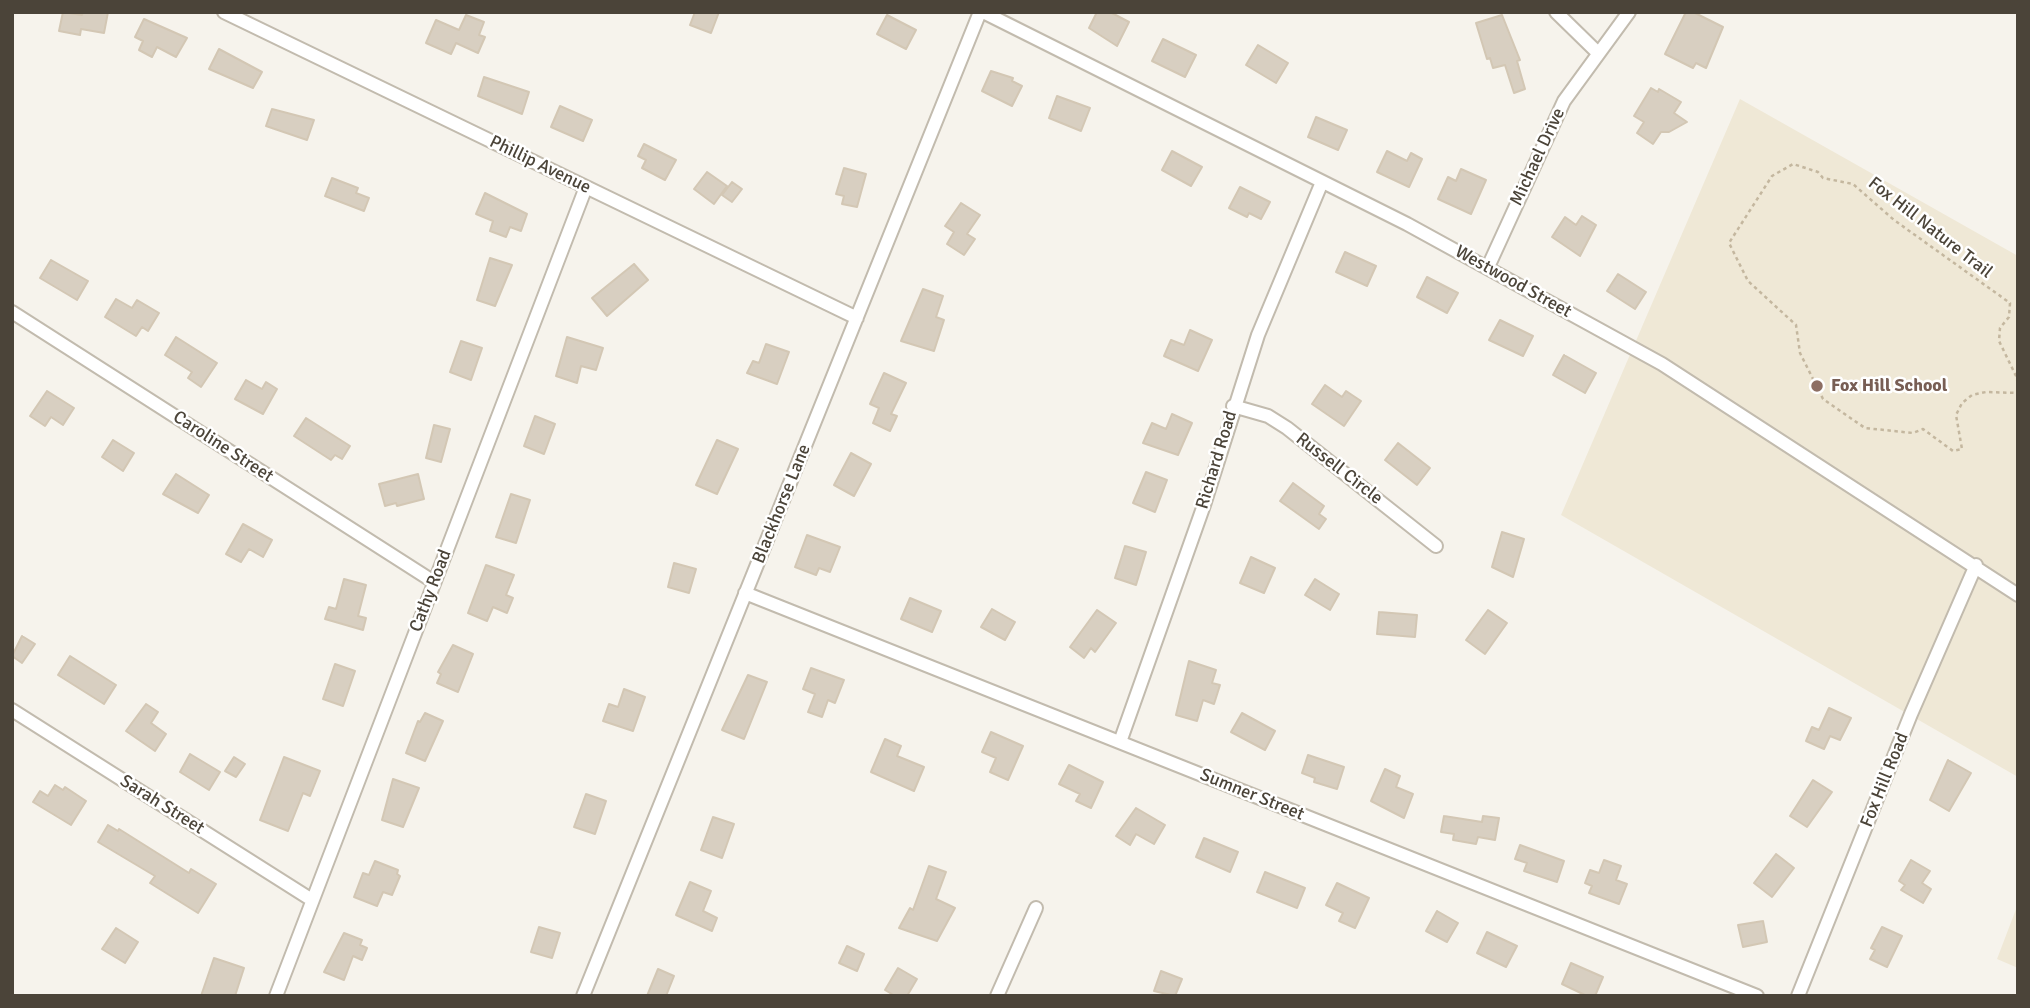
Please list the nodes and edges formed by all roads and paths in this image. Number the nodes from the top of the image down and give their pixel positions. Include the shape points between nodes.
1 (223, 12) edge
2 (982, 12) edge
3 (1556, 12) edge
4 (1629, 12) edge
5 (1598, 53) junction
6 (1322, 182) junction
7 (586, 187) junction
8 (1488, 267) junction
9 (12, 312) edge
10 (857, 318) junction
11 (2018, 391) edge
12 (1233, 406) junction
13 (1436, 546) dead end
14 (1976, 565) junction
15 (434, 582) junction
16 (746, 593) junction
17 (2018, 595) edge
18 (12, 710) edge
19 (1120, 742) junction
20 (312, 900) junction
21 (1036, 908) dead end
22 (276, 996) edge
23 (583, 996) edge
24 (997, 996) edge
25 (1758, 996) edge
26 (1798, 996) edge

1 - 7 street, Phillip Avenue
2 - 6 street, Westwood Street
2 - 10 street, Blackhorse Lane
3 - 5 street
4 - 5 street, Michael Drive
5 - 8 street, Michael Drive via 1564,101
6 - 8 street, Westwood Street
6 - 12 street, Richard Road via 1260,328
7 - 10 street, Phillip Avenue
7 - 15 street, Cathy Road
8 - 14 street, Westwood Street via 1698,385
9 - 15 street, Caroline Street
10 - 16 street, Blackhorse Lane
11 - 11 path, Fox Hill Nature Trail via 2017,378 1999,341 2010,303 1894,220 1853,184 1823,178 1793,164 1772,176 1729,243 1748,281 1796,325 1800,353 1823,399 1865,428 1913,433 1923,429 1953,451 1962,449 1956,415 1962,403 1972,395
12 - 13 street, Russell Circle via 1276,421
12 - 19 street, Richard Road via 1204,505
14 - 17 street, Westwood Street
14 - 26 street, Fox Hill Road
15 - 20 street, Cathy Road
16 - 19 street, Sumner Street
16 - 23 street, Blackhorse Lane
18 - 20 street, Sarah Street
19 - 25 street, Sumner Street
20 - 22 street, Cathy Road
21 - 24 street

